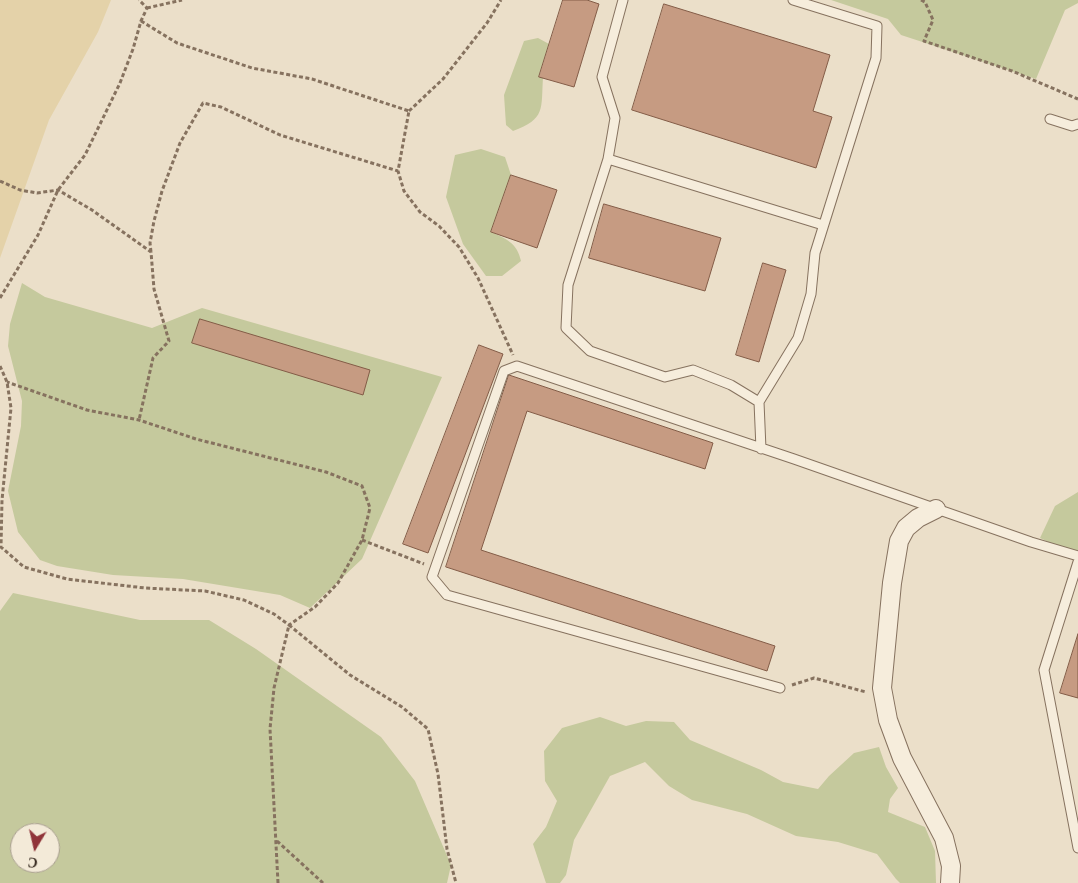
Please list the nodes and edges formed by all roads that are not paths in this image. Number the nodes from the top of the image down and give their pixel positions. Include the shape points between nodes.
1 (623, 0) edge
2 (793, 0) edge
3 (1050, 119) dead end
4 (1078, 124) edge
5 (608, 159) junction
6 (823, 225) junction
7 (759, 402) junction
8 (761, 449) junction
9 (936, 509) junction
10 (1078, 556) edge
11 (1078, 562) edge
12 (780, 688) road end
13 (1078, 848) edge
14 (950, 883) edge

1 - 5 lane via 602,77 615,118
2 - 6 lane via 877,26 876,58
3 - 4 lane via 1072,126
5 - 6 lane
5 - 7 lane via 568,285 566,328 590,351 665,378 693,370 731,385
6 - 7 lane via 815,253 811,294 798,338
7 - 8 lane
8 - 9 lane
8 - 12 lane via 517,366 504,371 432,577 446,595
9 - 10 lane
9 - 14 street via 906,528 899,541 882,688 888,720 902,758 944,838 951,866
11 - 13 lane via 1044,670

